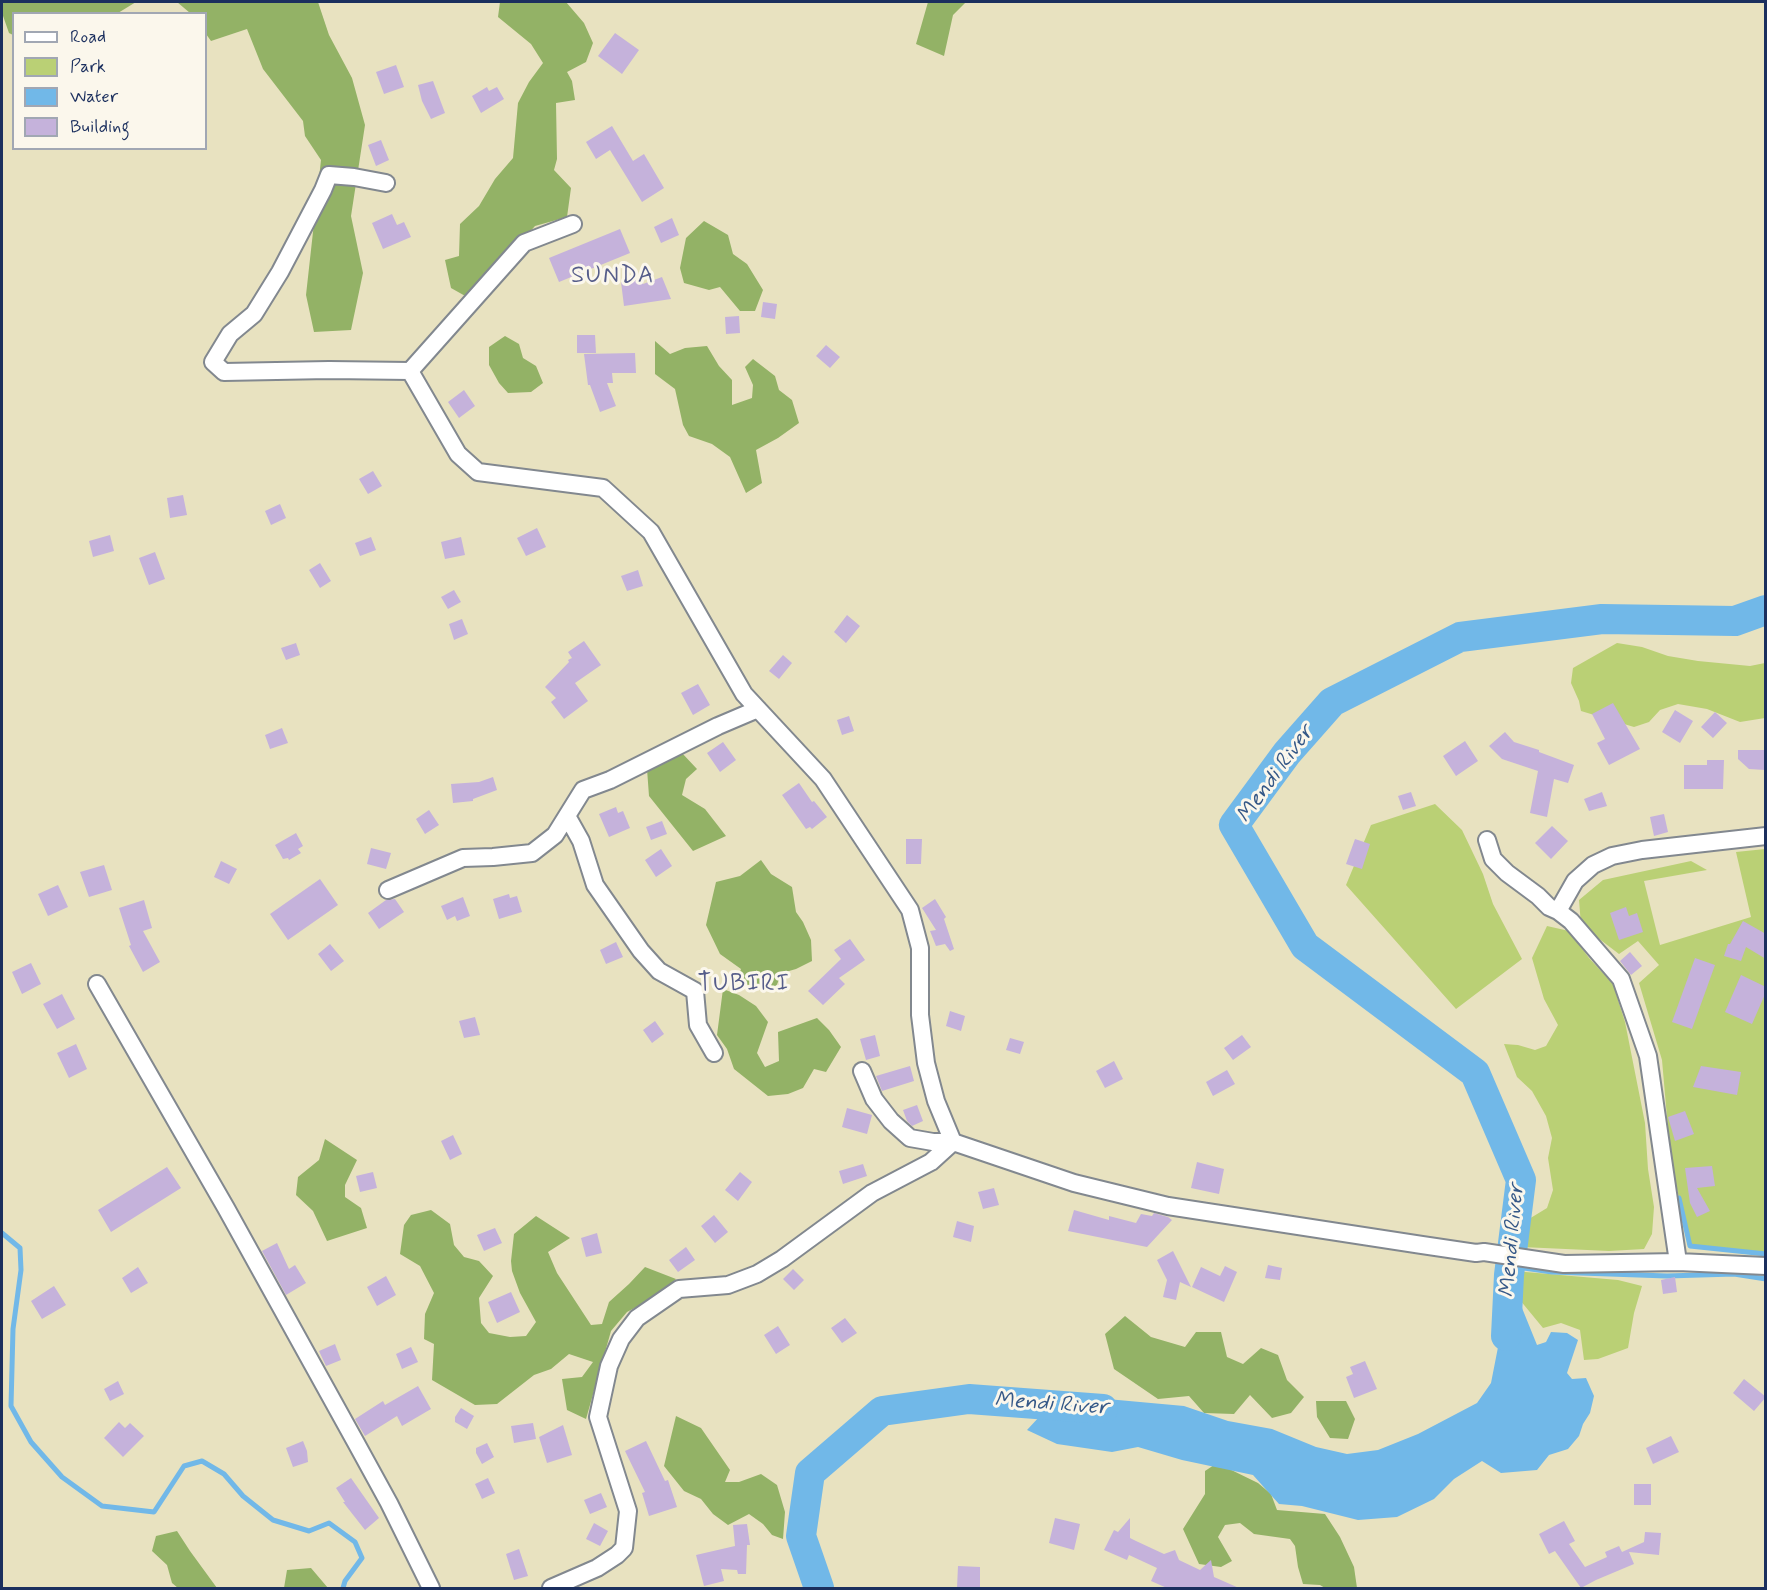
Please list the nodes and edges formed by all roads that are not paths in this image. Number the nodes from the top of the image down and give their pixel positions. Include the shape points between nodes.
1 (386, 183) dead end
2 (573, 224) dead end
3 (410, 371) junction
4 (758, 709) junction
5 (567, 816) junction
6 (1766, 836) edge
7 (1487, 840) dead end
8 (388, 890) dead end
9 (1558, 911) junction
10 (97, 984) dead end
11 (714, 1053) dead end
12 (862, 1071) dead end
13 (953, 1142) junction
14 (1678, 1262) junction
15 (1766, 1266) edge
16 (431, 1588) edge
17 (551, 1588) edge

1 - 3 street via 329,175 254,314 230,334 213,362 224,372
2 - 3 street via 525,243
3 - 4 street via 458,454 478,472 603,488 651,532 744,694
4 - 5 street via 583,790
4 - 13 street via 823,779 910,910 920,948 926,1063
5 - 8 street via 555,835 532,853 463,858
5 - 11 street via 581,841 595,885 640,951 659,971 695,991 698,1025
6 - 9 street via 1612,855 1575,881
7 - 9 street via 1493,859
9 - 14 street via 1621,979 1648,1056
10 - 16 street via 355,1440
12 - 13 street via 874,1099 910,1138
13 - 14 street via 1074,1183 1168,1206 1564,1264
13 - 17 street via 931,1162 872,1193 757,1274 728,1284 680,1289 637,1318 621,1339 609,1366 598,1417 628,1511 624,1548 597,1568
14 - 15 street

